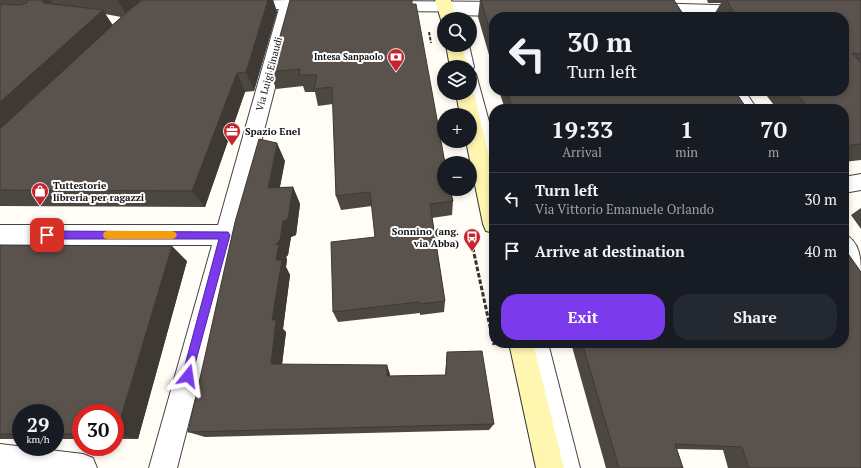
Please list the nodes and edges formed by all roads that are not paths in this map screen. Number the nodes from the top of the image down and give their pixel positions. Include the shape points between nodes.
1 (288, 5) junction
2 (228, 6) edge
3 (333, 6) edge
4 (371, 6) edge
5 (450, 9) edge
6 (678, 9) edge
7 (522, 10) edge
8 (635, 10) edge
9 (727, 12) edge
10 (477, 100) edge
11 (477, 148) edge
12 (489, 148) edge
13 (861, 182) edge
14 (849, 183) edge
15 (489, 202) edge
16 (0, 235) edge
17 (225, 235) junction
18 (849, 251) edge
19 (861, 268) edge
20 (522, 348) edge
21 (540, 348) edge
22 (0, 458) edge
23 (83, 468) edge
24 (164, 468) edge
25 (543, 468) edge
26 (550, 468) edge
27 (570, 468) edge

1 - 2 street
1 - 3 street
1 - 17 street, Via Luigi Einaudi
4 - 5 street
5 - 7 street
6 - 8 street
6 - 9 street
10 - 12 lane
11 - 15 main road
13 - 14 street
16 - 17 street
17 - 24 street, Via Luigi Einaudi
18 - 19 street
20 - 26 main road
21 - 27 lane
22 - 23 street
25 - 26 street

